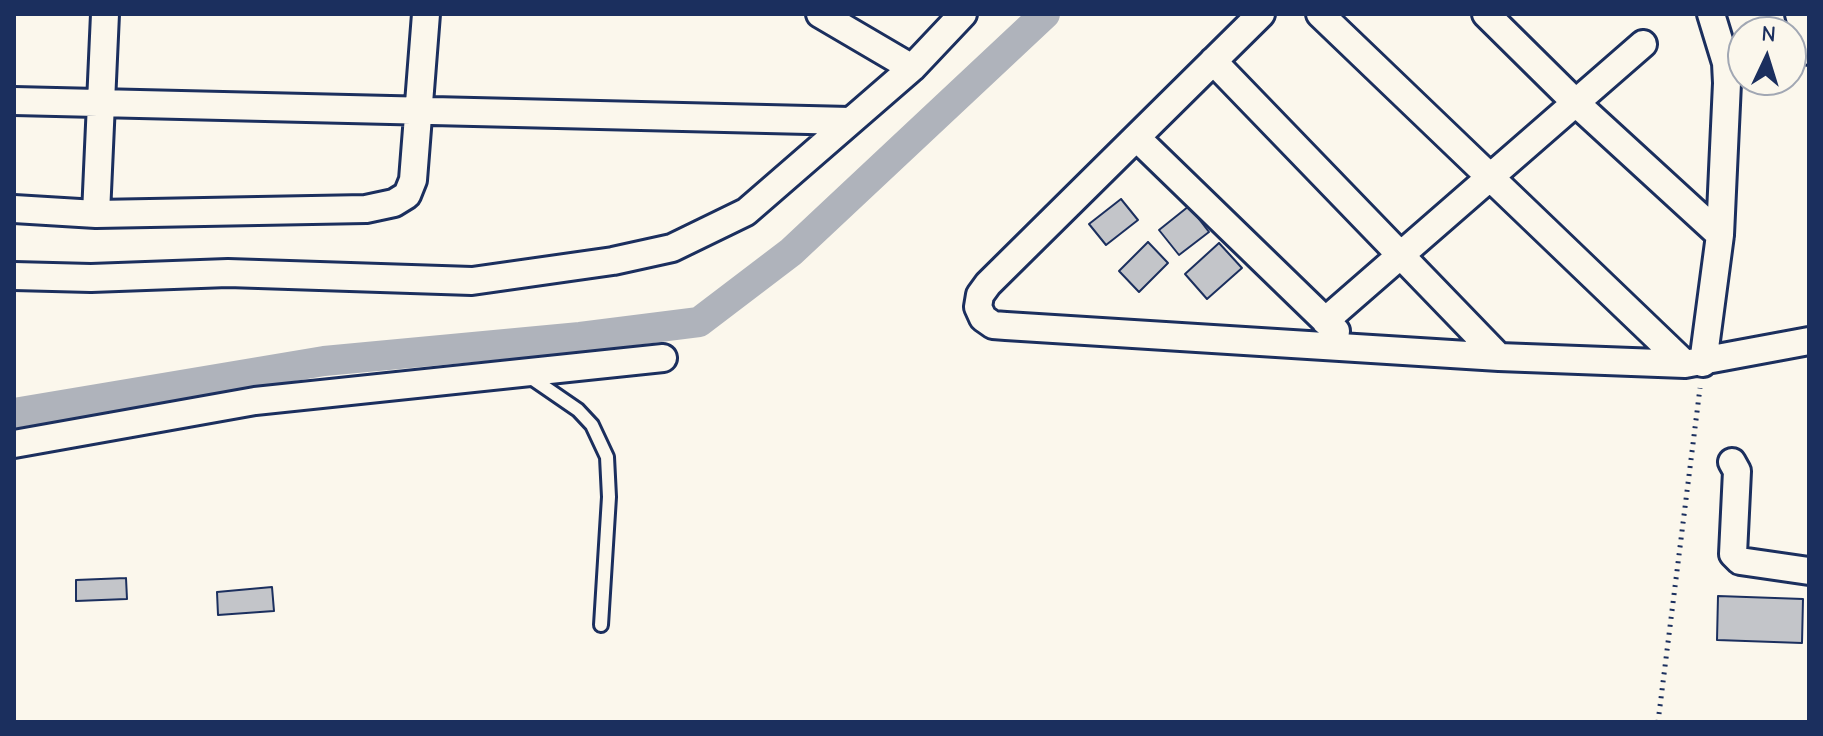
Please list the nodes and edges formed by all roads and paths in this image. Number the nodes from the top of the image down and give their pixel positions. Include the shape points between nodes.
1 (105, 14) edge
2 (426, 14) edge
3 (820, 14) edge
4 (963, 14) edge
5 (1261, 14) edge
6 (1320, 14) edge
7 (1486, 14) edge
8 (1711, 14) edge
9 (1799, 14) edge
10 (1643, 44) dead end
11 (1809, 51) edge
12 (1213, 61) junction
13 (912, 68) junction
14 (14, 101) edge
15 (101, 103) junction
16 (1576, 103) junction
17 (419, 109) junction
18 (850, 121) junction
19 (1138, 139) junction
20 (1491, 177) junction
21 (14, 209) edge
22 (96, 214) junction
23 (1720, 235) junction
24 (1402, 255) junction
25 (14, 276) edge
26 (1325, 321) junction
27 (1809, 341) edge
28 (1355, 348) junction
29 (1499, 357) junction
30 (663, 358) dead end
31 (1694, 364) junction
32 (524, 372) junction
33 (14, 444) edge
34 (1732, 462) dead end
35 (1809, 571) edge
36 (601, 625) dead end
37 (1658, 722) edge

1 - 15 street
2 - 17 street
3 - 13 street
4 - 13 street
5 - 12 street
6 - 20 street
7 - 16 street
8 - 23 street via 1727,83
9 - 11 street
10 - 16 street
12 - 19 street
12 - 24 street
13 - 18 street
14 - 15 street
15 - 17 street
15 - 22 street
16 - 20 street
16 - 23 street
17 - 18 street
17 - 22 street via 413,180 407,195 394,203 366,209
18 - 25 street via 746,212 672,248 613,261 472,281 228,273
19 - 26 street
19 - 28 street via 988,284 978,307 983,318 993,325
20 - 24 street
20 - 31 street
21 - 22 street
23 - 31 street
24 - 26 street
24 - 29 street
26 - 28 street
27 - 31 street
28 - 29 street
29 - 31 street
30 - 32 street
31 - 37 path
32 - 33 street via 255,401
32 - 36 lane via 578,410 592,425 607,457
34 - 35 street via 1737,471 1733,554 1740,561

